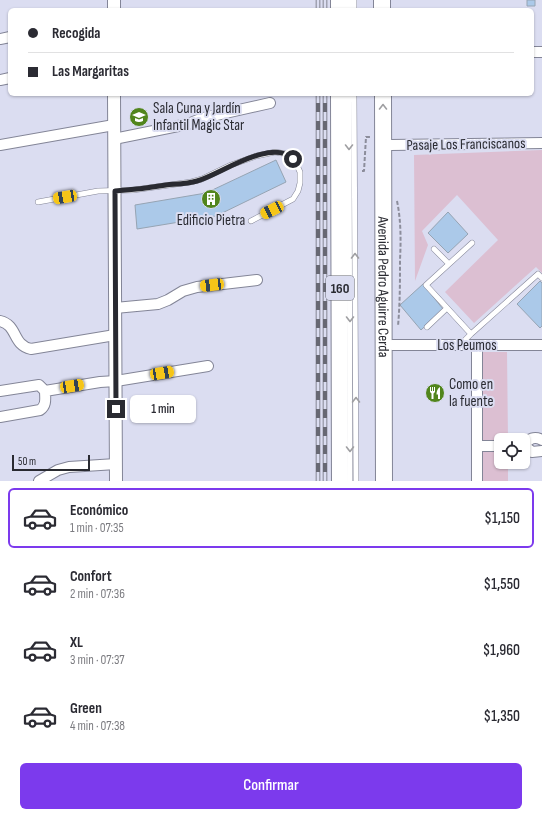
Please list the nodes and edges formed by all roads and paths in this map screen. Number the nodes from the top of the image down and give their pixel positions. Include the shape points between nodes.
1 (114, 96) edge
2 (339, 96) edge
3 (349, 96) edge
4 (354, 96) edge
5 (383, 96) edge
6 (270, 104) dead end
7 (114, 125) junction
8 (114, 139) junction
9 (386, 141) junction
10 (542, 143) edge
11 (0, 145) edge
12 (355, 171) junction
13 (115, 191) junction
14 (38, 202) dead end
15 (251, 221) dead end
16 (472, 243) dead end
17 (434, 249) dead end
18 (448, 264) junction
19 (542, 278) edge
20 (256, 280) dead end
21 (115, 308) junction
22 (447, 308) junction
23 (0, 321) edge
24 (427, 327) dead end
25 (471, 334) junction
26 (115, 335) junction
27 (392, 345) dead end
28 (459, 345) junction
29 (477, 345) junction
30 (542, 345) edge
31 (208, 366) dead end
32 (116, 381) junction
33 (0, 391) edge
34 (45, 391) junction
35 (0, 417) edge
36 (530, 439) edge
37 (542, 440) edge
38 (477, 446) junction
39 (494, 446) edge
40 (530, 450) edge
41 (542, 450) edge
42 (116, 464) junction
43 (39, 481) edge
44 (116, 481) edge
45 (340, 481) edge
46 (350, 481) edge
47 (356, 481) edge
48 (384, 481) edge
49 (477, 481) edge

1 - 7 street
2 - 45 highway, 160
3 -> 46 lane
4 - 12 lane
9 -> 5 highway, Avenida Pedro Aguirre Cerda
6 - 8 street
7 - 8 street
7 - 11 street
8 - 13 street
9 - 10 street, Pasaje Los Franciscanos
9 - 12 path via 366,137 364,171
9 - 48 highway, Avenida Pedro Aguirre Cerda
47 -> 12 lane
13 - 14 lane via 98,191
13 - 15 lane via 191,182 256,156 275,152 287,154 300,172 300,187 296,195 283,205
13 - 21 street
16 - 18 lane
17 - 18 lane
18 - 22 lane via 426,285
19 - 25 lane via 538,274
20 - 21 street via 197,287 182,291 158,304
21 - 26 street
22 - 24 lane
22 - 25 lane
23 - 26 street via 11,328 20,344 31,349
25 - 28 lane
26 - 32 street
27 - 28 street, Los Peumos
28 - 29 street, Los Peumos
29 - 30 street, Los Peumos
29 - 38 street
31 - 32 street
32 - 34 street
32 - 42 street
33 - 34 street via 36,385
34 - 35 street via 45,403 40,410
36 - 37 street
38 - 39 street
38 - 49 street
40 - 41 street
42 - 43 street via 69,467
42 - 44 street

